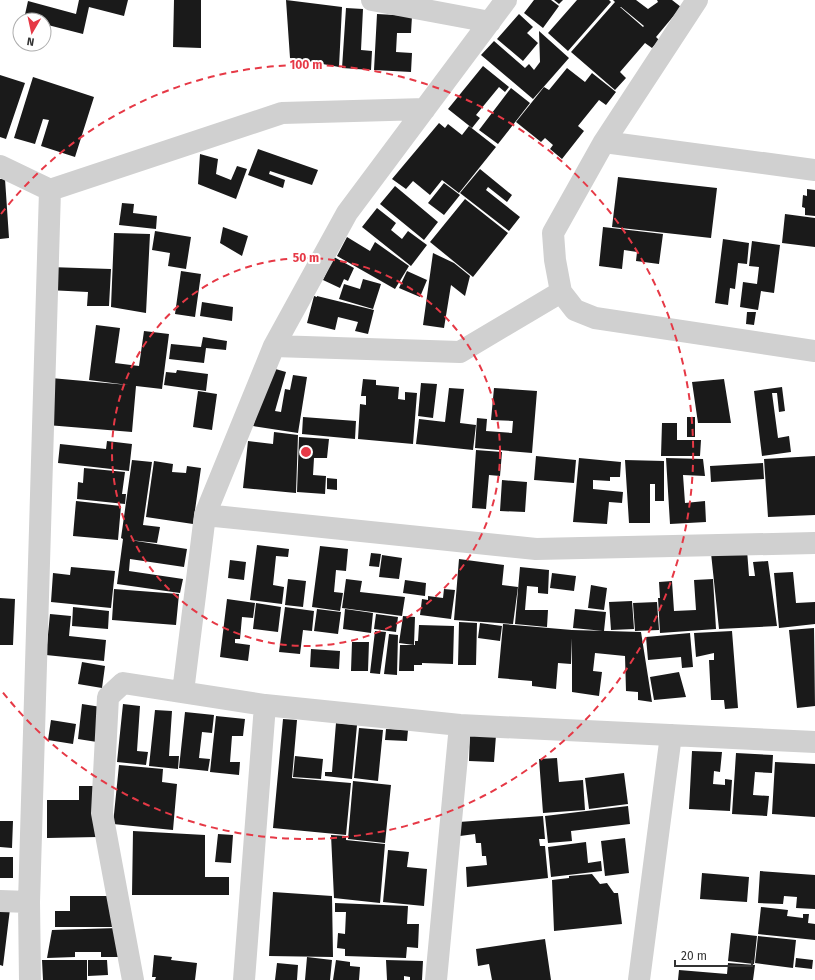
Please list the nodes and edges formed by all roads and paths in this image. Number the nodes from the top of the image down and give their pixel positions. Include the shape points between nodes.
1 (372, 0) edge
2 (506, 0) edge
3 (697, 0) edge
4 (490, 22) junction
5 (425, 109) junction
6 (604, 142) junction
7 (0, 166) edge
8 (815, 170) edge
9 (50, 190) junction
10 (561, 292) junction
11 (274, 346) junction
12 (815, 351) edge
13 (205, 515) junction
14 (815, 543) edge
15 (183, 692) junction
16 (265, 705) junction
17 (460, 725) junction
18 (671, 735) junction
19 (815, 742) edge
20 (0, 901) edge
21 (29, 902) junction
22 (30, 980) edge
23 (133, 980) edge
24 (244, 980) edge
25 (436, 980) edge
26 (639, 980) edge

1 - 4 street
2 - 4 street
3 - 6 street
4 - 5 street
5 - 9 street via 282,113
5 - 11 street via 347,213
6 - 8 street
6 - 10 street via 553,233
7 - 9 street
9 - 21 street
10 - 11 street via 460,352
10 - 12 street via 574,310 595,318
11 - 13 street
13 - 14 street via 536,549
13 - 15 street
15 - 16 street
15 - 23 street via 123,683 108,697 102,813
16 - 17 street
16 - 24 street
17 - 18 street
17 - 25 street
18 - 19 street
18 - 26 street
20 - 21 street
21 - 22 street

